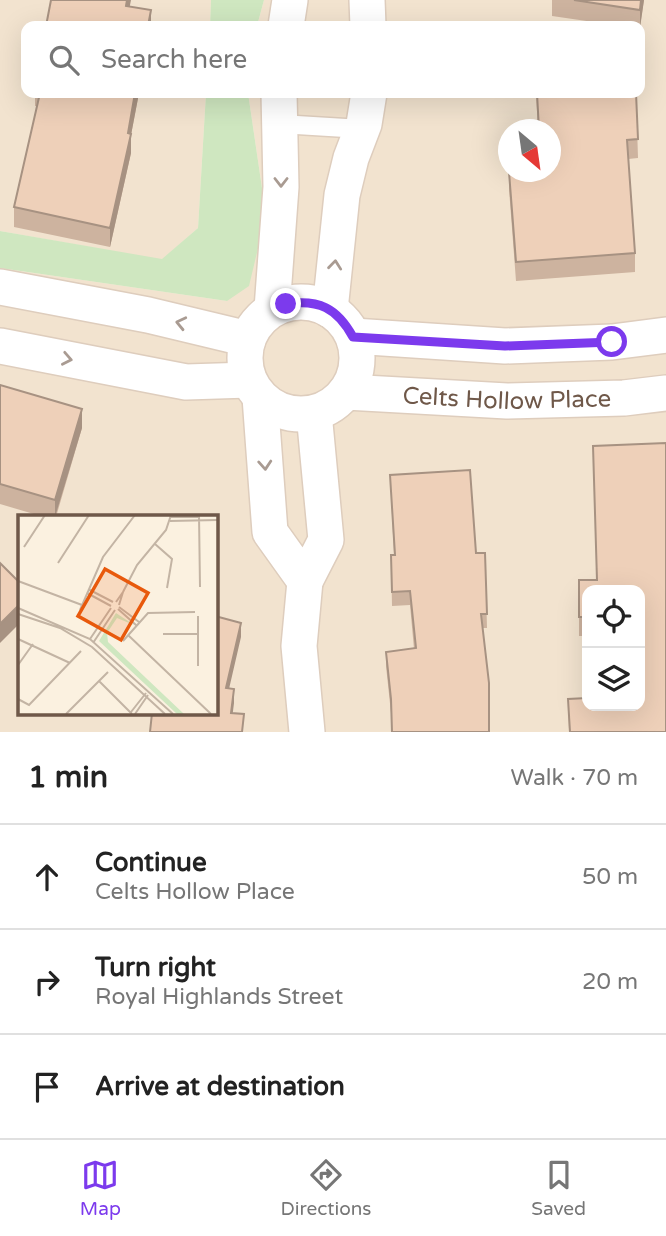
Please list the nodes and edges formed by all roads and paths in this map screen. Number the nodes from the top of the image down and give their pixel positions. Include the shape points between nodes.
1 (290, 0) edge
2 (367, 0) edge
3 (287, 21) edge
4 (368, 21) edge
5 (368, 98) edge
6 (280, 108) edge
7 (362, 129) junction
8 (0, 286) edge
9 (272, 309) junction
10 (330, 310) junction
11 (666, 335) edge
12 (353, 337) junction
13 (248, 339) junction
14 (0, 346) edge
15 (254, 389) junction
16 (346, 392) junction
17 (666, 393) edge
18 (314, 413) junction
19 (305, 581) junction
20 (307, 732) edge

1 - 3 street
2 - 4 street
5 - 7 street
6 - 7 lane
6 -> 9 street via 281,187
10 -> 7 street via 342,195
13 -> 8 street
9 - 10 street via 302,301
9 - 13 street
10 - 12 street via 344,321
11 - 12 street, Celts Hollow Place via 505,346
12 - 16 street via 358,355
13 - 15 street via 245,367
14 -> 15 street via 186,382
15 - 18 street via 275,408 294,414
15 -> 19 street via 270,532
16 - 17 street, Celts Hollow Place via 507,401
16 - 18 street
18 - 19 street via 326,540
19 - 20 street via 299,646

